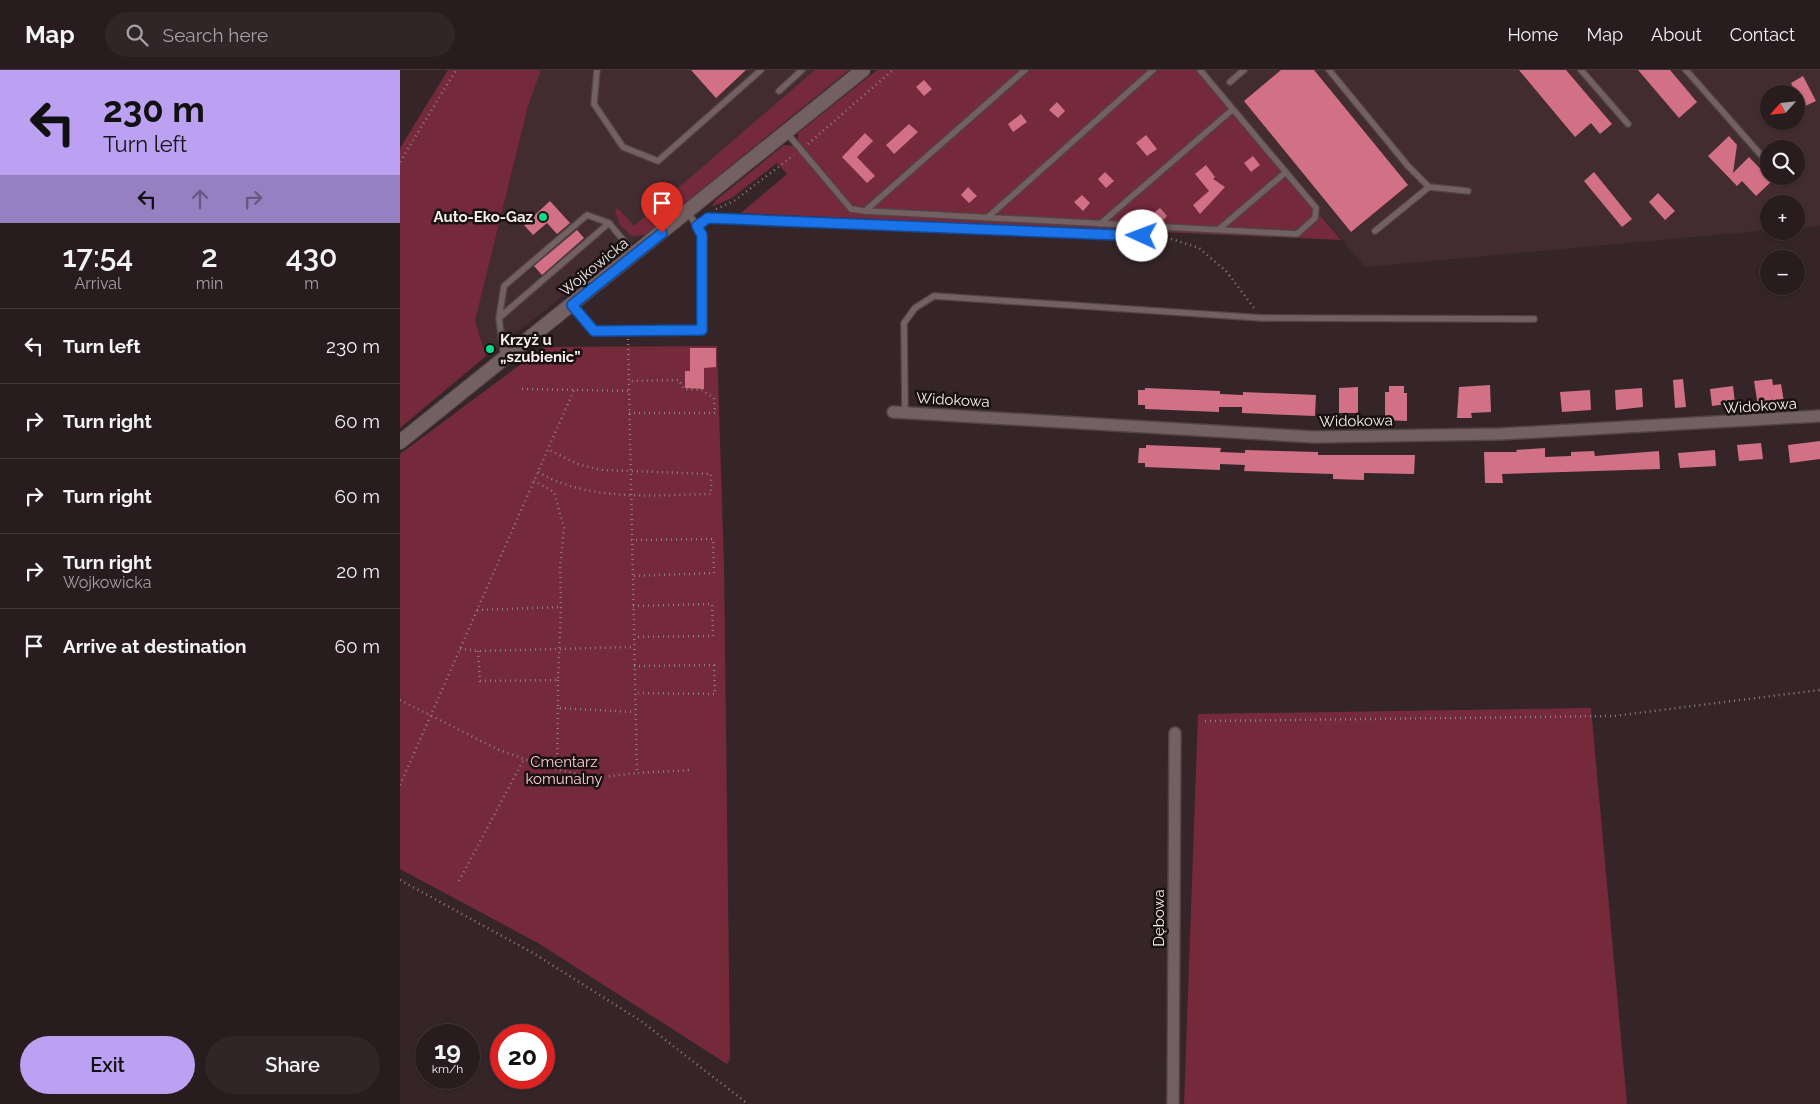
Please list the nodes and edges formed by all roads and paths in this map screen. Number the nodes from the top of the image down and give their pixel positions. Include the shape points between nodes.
1 (456, 70) edge
2 (596, 70) edge
3 (761, 70) edge
4 (802, 70) edge
5 (863, 70) edge
6 (1025, 70) edge
7 (1153, 70) edge
8 (1200, 70) edge
9 (1244, 70) edge
10 (1329, 70) edge
11 (1582, 70) edge
12 (1686, 70) edge
13 (1230, 82) dead end
14 (778, 91) dead end
15 (1232, 110) junction
16 (1628, 124) dead end
17 (786, 132) junction
18 (1760, 154) edge
19 (400, 162) edge
20 (1286, 172) junction
21 (1429, 187) junction
22 (1468, 191) dead end
23 (865, 211) junction
24 (987, 218) junction
25 (694, 220) junction
26 (609, 223) junction
27 (1100, 224) junction
28 (1218, 230) junction
29 (1375, 232) dead end
30 (1162, 236) joint
31 (636, 254) junction
32 (572, 305) junction
33 (499, 318) junction
34 (1262, 318) junction
35 (1534, 319) dead end
36 (628, 330) junction
37 (504, 360) junction
38 (628, 381) junction
39 (522, 388) dead end
40 (574, 390) junction
41 (629, 391) junction
42 (899, 412) joint
43 (629, 414) junction
44 (1820, 416) edge
45 (400, 442) edge
46 (548, 450) junction
47 (538, 472) junction
48 (630, 472) junction
49 (534, 481) junction
50 (630, 496) junction
51 (632, 540) junction
52 (632, 576) junction
53 (633, 606) junction
54 (561, 607) junction
55 (477, 610) junction
56 (634, 637) junction
57 (634, 647) junction
58 (460, 649) junction
59 (559, 649) junction
60 (478, 651) junction
61 (634, 666) junction
62 (558, 680) junction
63 (1820, 690) edge
64 (635, 693) junction
65 (400, 700) edge
66 (558, 708) junction
67 (635, 712) junction
68 (430, 716) junction
69 (1205, 721) dead end
70 (1175, 733) dead end
71 (524, 759) junction
72 (557, 769) junction
73 (691, 770) dead end
74 (637, 773) junction
75 (400, 785) edge
76 (400, 880) edge
77 (459, 881) dead end
78 (748, 1104) edge
79 (1173, 1104) edge

1 - 19 path
2 - 3 lane via 594,104 623,147 658,161
4 - 14 lane
5 - 17 street, Wojkowicka
6 - 23 lane
7 - 24 lane
8 - 15 lane
9 - 13 lane
10 - 21 lane
11 - 16 lane
12 - 18 lane
15 - 20 lane
15 - 27 lane
17 - 23 lane via 851,209
17 - 25 street, Wojkowicka
20 - 28 lane
20 - 28 lane via 1316,208 1315,218 1303,229 1297,234
21 - 22 lane
21 - 29 lane
23 - 24 lane
24 - 27 lane
25 - 30 lane
25 - 31 street, Wojkowicka
25 - 36 lane via 702,235 702,330
26 - 31 lane
26 - 33 lane
26 - 33 lane via 587,215 504,286
27 - 28 lane
30 - 34 path via 1199,248 1226,271
31 - 32 street, Wojkowicka
32 - 36 lane via 594,331
32 - 37 street, Wojkowicka
33 - 37 lane
34 - 35 lane
34 - 42 lane via 934,296 915,308 904,323
36 - 38 path
37 - 45 street, Wojkowicka
38 - 41 path
38 - 43 path via 679,380 684,389 702,390 714,398 715,413
39 - 40 path
40 - 41 path
40 - 46 path
41 - 43 path
42 - 44 street, Widokowa via 1314,437 1500,434
43 - 48 path
46 - 47 path
46 - 48 path via 580,465
47 - 49 path
47 - 50 path via 571,486
48 - 50 path
48 - 50 path via 711,474 712,494
49 - 54 path via 554,492 564,528 560,566
49 - 55 path
50 - 51 path
51 - 52 path
51 - 52 path via 713,539 714,573
52 - 53 path
53 - 56 path
53 - 56 path via 712,604 713,636
54 - 55 path
54 - 59 path
55 - 58 path
56 - 57 path
57 - 59 path
57 - 61 path
58 - 60 path
58 - 68 path
59 - 60 path
59 - 62 path
60 - 62 path via 480,681
61 - 64 path
61 - 64 path via 714,665 715,675 715,694
62 - 66 path
63 - 69 path via 1614,716
64 - 67 path
65 - 68 path
66 - 67 path
66 - 72 path
67 - 74 path
68 - 71 path
68 - 75 path
70 - 79 street, Dębowa
71 - 72 path
71 - 77 path
72 - 74 path via 594,778
73 - 74 path
76 - 78 path via 533,953 641,1021

